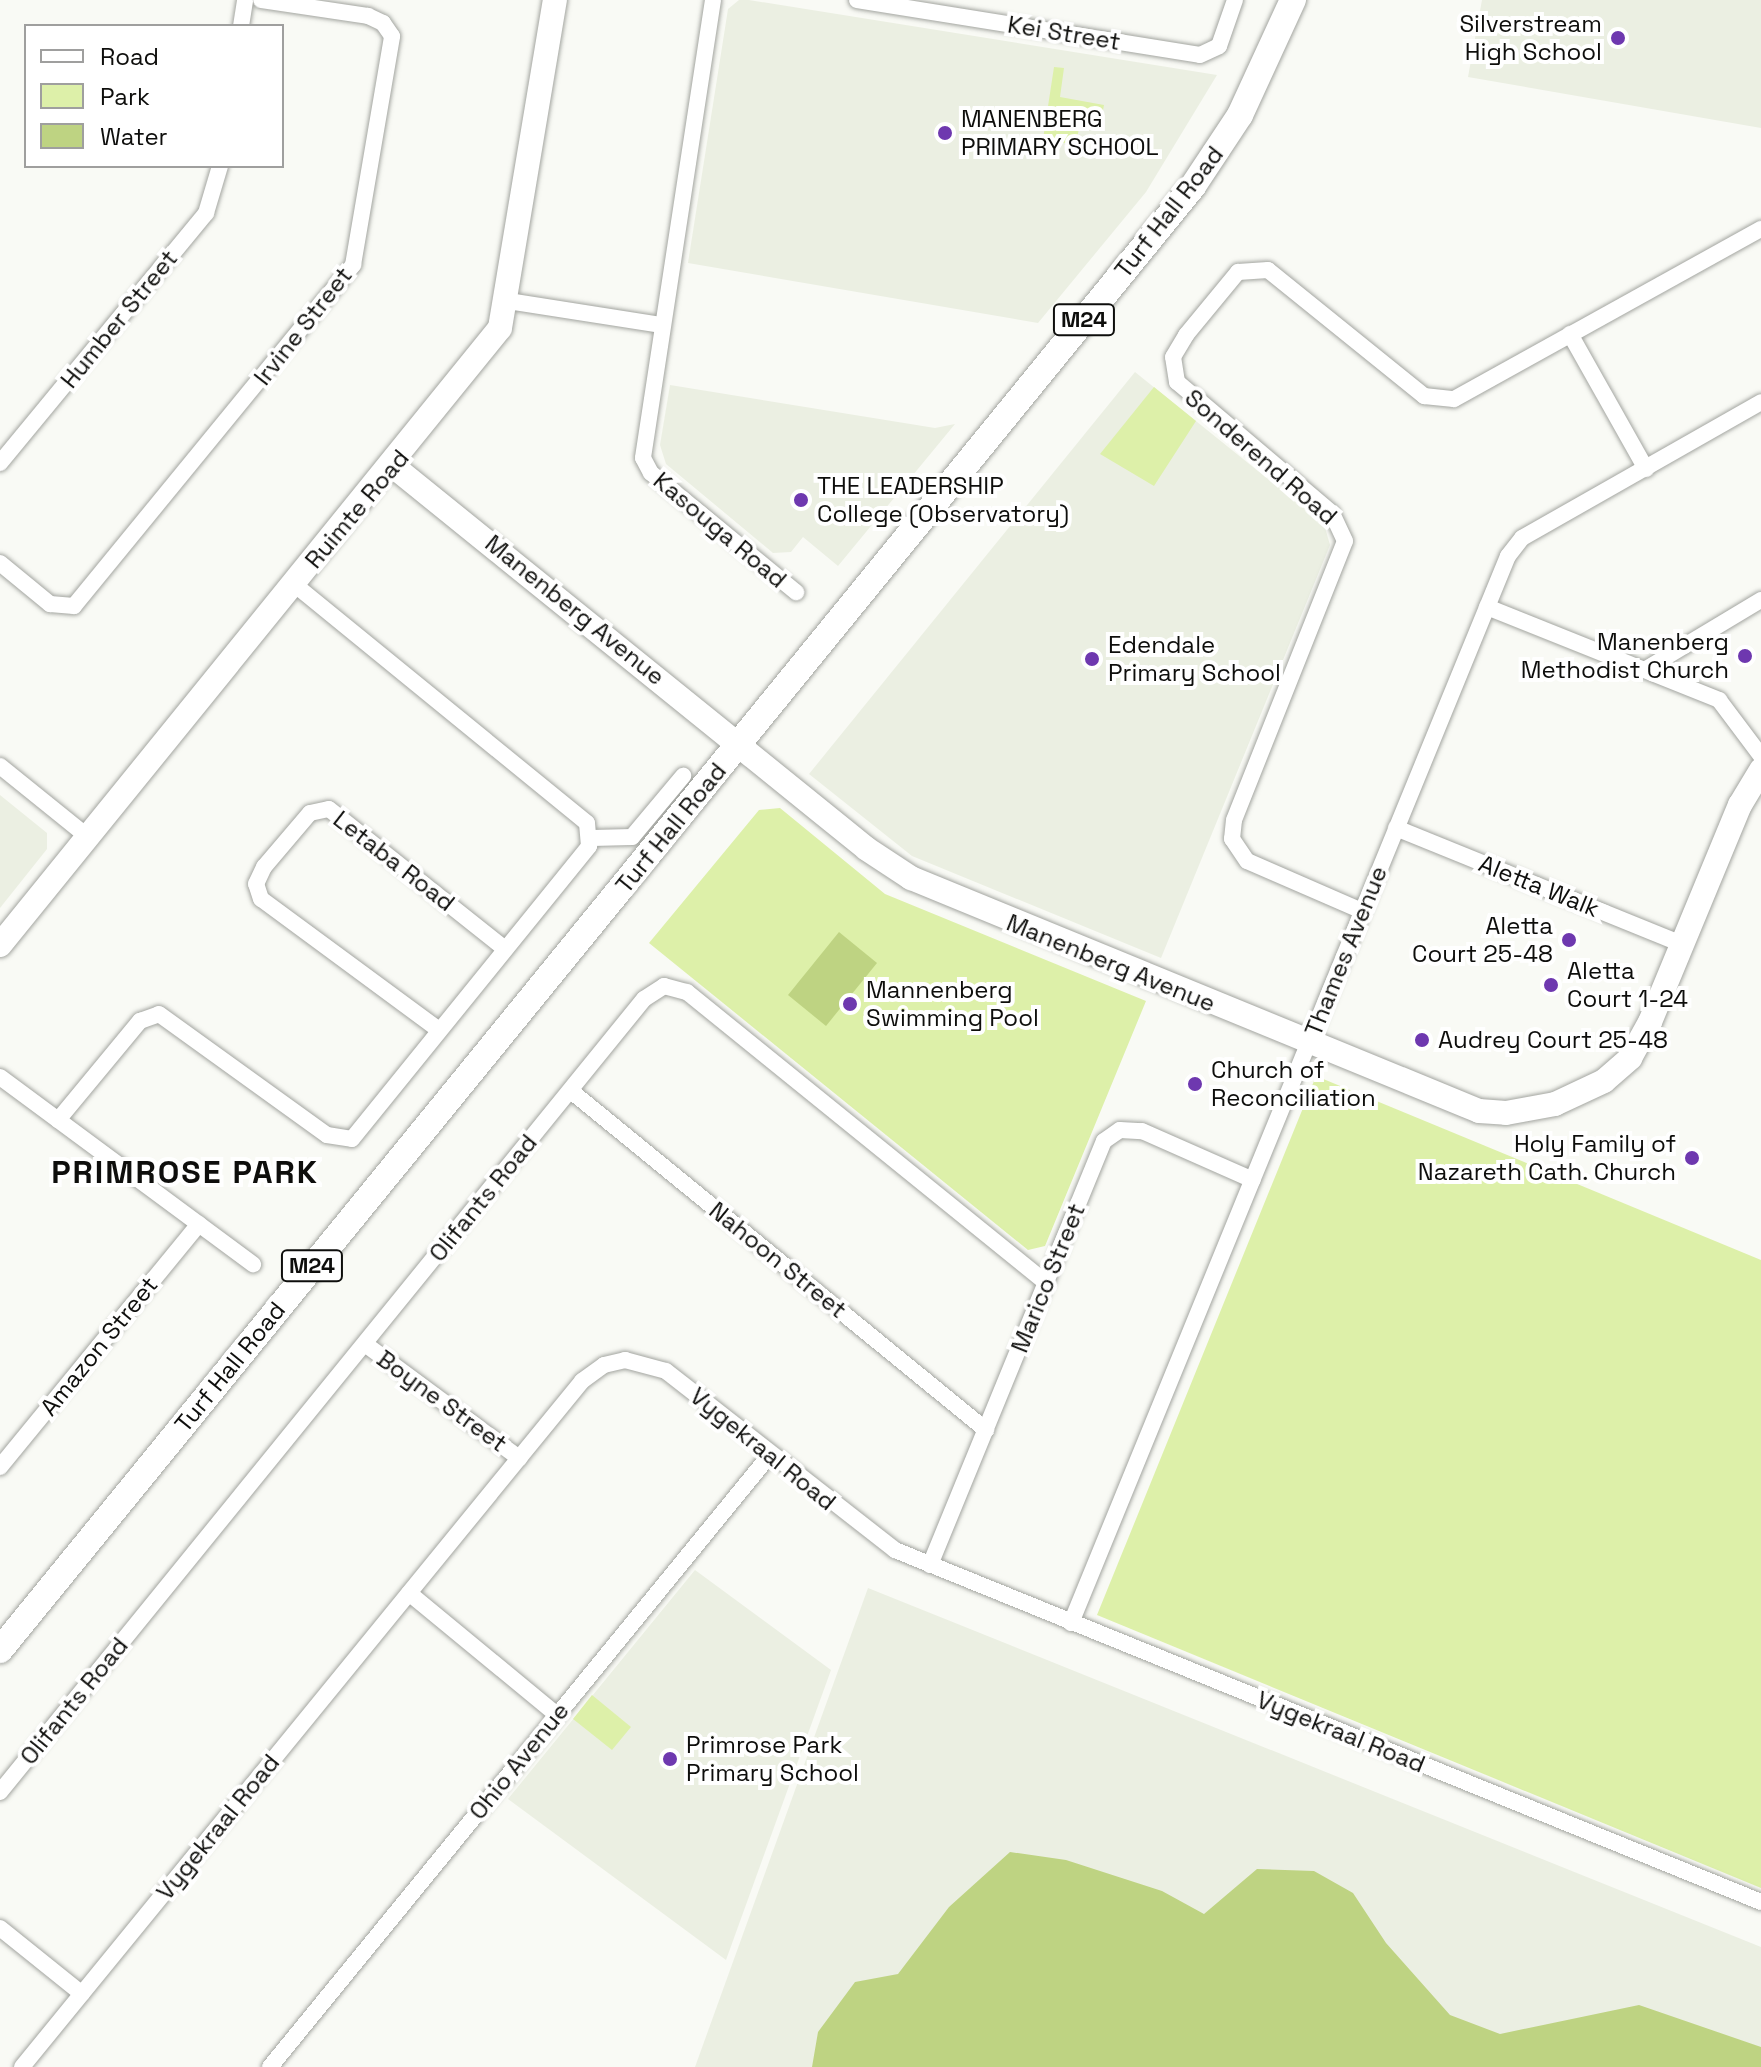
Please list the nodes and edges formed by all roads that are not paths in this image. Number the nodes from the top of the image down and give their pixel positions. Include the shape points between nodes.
1 (245, 0) edge
2 (261, 0) edge
3 (555, 0) edge
4 (713, 0) edge
5 (857, 0) edge
6 (1235, 0) edge
7 (1293, 0) edge
8 (241, 24) edge
9 (219, 168) edge
10 (1761, 229) edge
11 (508, 301) junction
12 (662, 325) junction
13 (1570, 334) junction
14 (1761, 402) edge
15 (0, 463) edge
16 (393, 466) junction
17 (1646, 469) junction
18 (0, 563) edge
19 (294, 584) junction
20 (796, 592) dead end
21 (1761, 600) edge
22 (1487, 607) junction
23 (1646, 669) junction
24 (740, 744) junction
25 (1761, 756) edge
26 (0, 766) edge
27 (1761, 770) edge
28 (683, 776) dead end
29 (1396, 828) junction
30 (88, 837) junction
31 (592, 838) junction
32 (1362, 911) junction
33 (1682, 944) junction
34 (0, 945) edge
35 (505, 949) junction
36 (439, 1030) junction
37 (1309, 1043) junction
38 (0, 1077) edge
39 (571, 1091) junction
40 (58, 1120) junction
41 (1253, 1180) junction
42 (199, 1224) junction
43 (253, 1264) dead end
44 (1046, 1283) junction
45 (365, 1344) junction
46 (986, 1430) junction
47 (769, 1456) junction
48 (519, 1458) junction
49 (0, 1467) edge
50 (930, 1565) junction
51 (409, 1593) junction
52 (1071, 1623) junction
53 (5, 1646) edge
54 (557, 1715) junction
55 (0, 1792) edge
56 (1761, 1902) edge
57 (0, 1928) edge
58 (82, 1994) junction
59 (22, 2067) edge
60 (270, 2067) edge

1 - 8 street
2 - 18 street, Irvine Street via 368,16 383,23 392,36 353,265 74,606 54,607
3 - 11 street, Ruimte Road
4 - 12 street, Kasouga Road
5 - 6 street, Kei Street via 1200,55 1219,46
7 - 24 main road, Turf Hall Road / M24 via 1240,115 1193,186
9 - 15 street, Humber Street via 206,213
10 - 13 street, Sonderend Road
11 - 12 street
11 - 16 street, Ruimte Road via 484,352
12 - 20 street, Kasouga Road via 643,449 646,467
13 - 17 street
13 - 32 street, Sonderend Road via 1454,399 1432,400 1277,275 1255,267 1230,280 1173,357 1182,388 1332,513 1343,531 1342,558 1234,820 1232,839 1247,861
14 - 17 street, Thames Avenue
16 - 19 street, Ruimte Road
16 - 24 street, Manenberg Avenue
17 - 22 street, Thames Avenue via 1522,538 1508,556
19 - 30 street, Ruimte Road
19 - 31 street via 587,823
21 - 23 street
22 - 23 street
22 - 29 street, Thames Avenue
23 - 25 street via 1719,700
24 - 37 street, Manenberg Avenue via 867,849 926,886
24 - 53 main road, Turf Hall Road / M24
26 - 30 street
27 - 33 street, Manenberg Avenue via 1740,805
28 - 31 street via 632,837
29 - 32 street, Thames Avenue
29 - 33 street, Aletta Walk
30 - 34 street, Ruimte Road
31 - 35 street
32 - 37 street, Thames Avenue
33 - 37 street, Manenberg Avenue via 1644,1037 1623,1065 1590,1089 1538,1109 1506,1113 1466,1108
35 - 36 street
35 - 36 street, Letaba Road via 329,809 310,813 264,867 256,884 261,899
36 - 40 street via 352,1139 327,1135 159,1014 140,1021
37 - 41 street, Thames Avenue
38 - 40 street
39 - 44 street, Olifants Road via 644,999 664,986 675,987
39 - 45 street, Olifants Road
39 - 46 street, Nahoon Street
40 - 42 street
41 - 44 street, Marico Street via 1142,1131 1114,1133 1097,1156
41 - 52 street, Thames Avenue
42 - 43 street
42 - 49 street, Amazon Street
44 - 46 street, Marico Street
45 - 48 street, Boyne Street
45 - 55 street, Olifants Road
46 - 50 street, Marico Street
47 - 48 street, Vygekraal Road via 666,1371 625,1360 604,1365 582,1381
47 - 50 street, Vygekraal Road via 880,1542
47 - 54 street, Ohio Avenue
48 - 51 street, Vygekraal Road
50 - 52 street, Vygekraal Road
51 - 54 street
51 - 58 street, Vygekraal Road
52 - 56 street, Vygekraal Road
54 - 60 street, Ohio Avenue
57 - 58 street
58 - 59 street, Vygekraal Road

